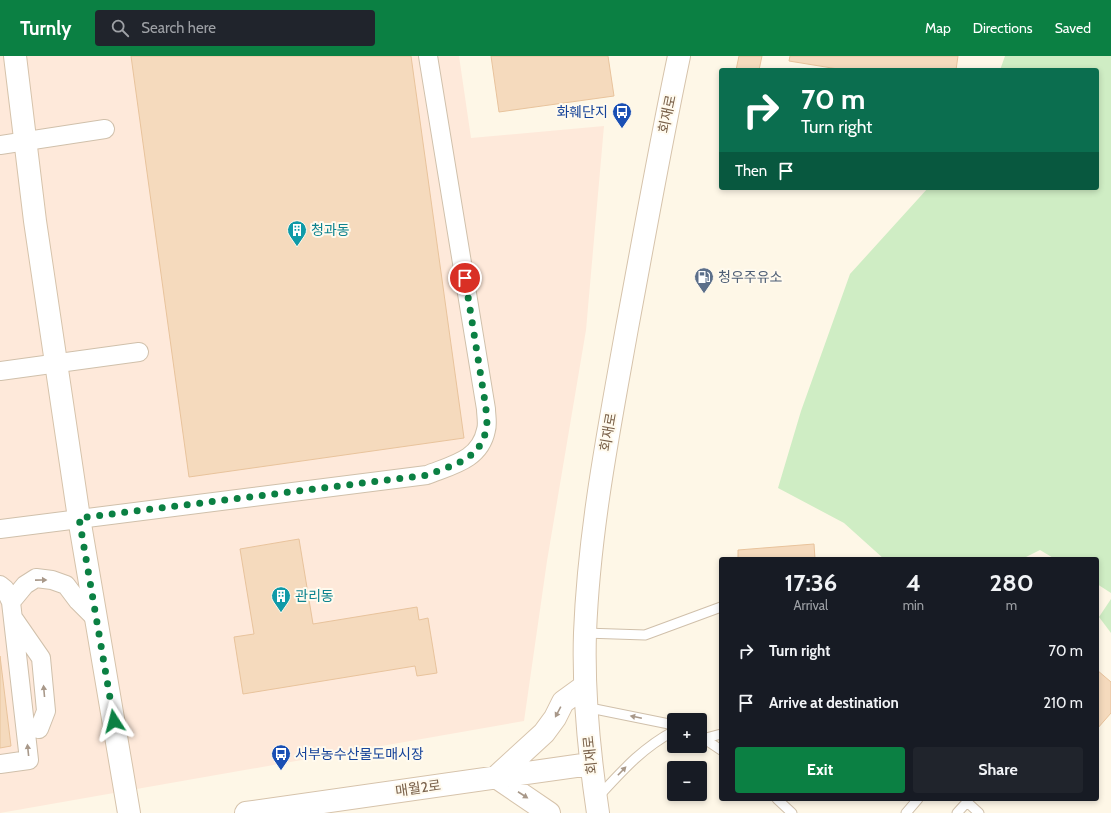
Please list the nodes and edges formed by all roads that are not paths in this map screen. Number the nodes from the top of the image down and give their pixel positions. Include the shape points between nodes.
1 (15, 56) edge
2 (428, 56) edge
3 (679, 56) edge
4 (105, 129) dead end
5 (26, 141) junction
6 (0, 145) edge
7 (139, 352) dead end
8 (56, 363) junction
9 (0, 371) edge
10 (79, 518) junction
11 (0, 529) edge
12 (0, 585) edge
13 (719, 608) edge
14 (12, 610) junction
15 (97, 620) junction
16 (585, 633) junction
17 (585, 696) junction
18 (667, 723) edge
19 (39, 729) dead end
20 (719, 734) edge
21 (667, 735) edge
22 (707, 736) edge
23 (707, 740) edge
24 (719, 749) edge
25 (0, 764) edge
26 (590, 764) junction
27 (496, 777) junction
28 (779, 801) edge
29 (916, 801) edge
30 (597, 806) edge
31 (130, 813) edge
32 (246, 813) edge
33 (549, 813) edge
34 (792, 813) edge
35 (906, 813) edge
36 (958, 813) edge
37 (979, 813) edge

1 - 5 street
2 - 10 street via 486,408 486,429 480,446 468,459 428,475
3 - 16 street, 회재로 via 606,446
4 - 5 street
5 - 6 street
5 - 8 street
7 - 8 street
8 - 9 street
8 - 10 street
10 - 11 street
10 - 15 street
12 - 14 street via 5,589
13 - 16 lane via 645,635
14 -> 15 street via 25,585 36,578 66,585
19 -> 14 street via 46,711 41,658
25 -> 14 street via 29,760
15 - 31 street
16 - 17 street, 회재로
18 -> 17 lane
17 - 26 street, 회재로
17 -> 27 street via 563,702 544,733
20 - 22 lane
30 -> 21 lane via 637,755
23 - 24 lane
26 - 27 street, 매월2로
26 - 30 street, 회재로
27 - 32 street, 매월2로
27 -> 33 street
28 - 34 lane
29 - 35 lane
36 - 37 lane via 967,802

